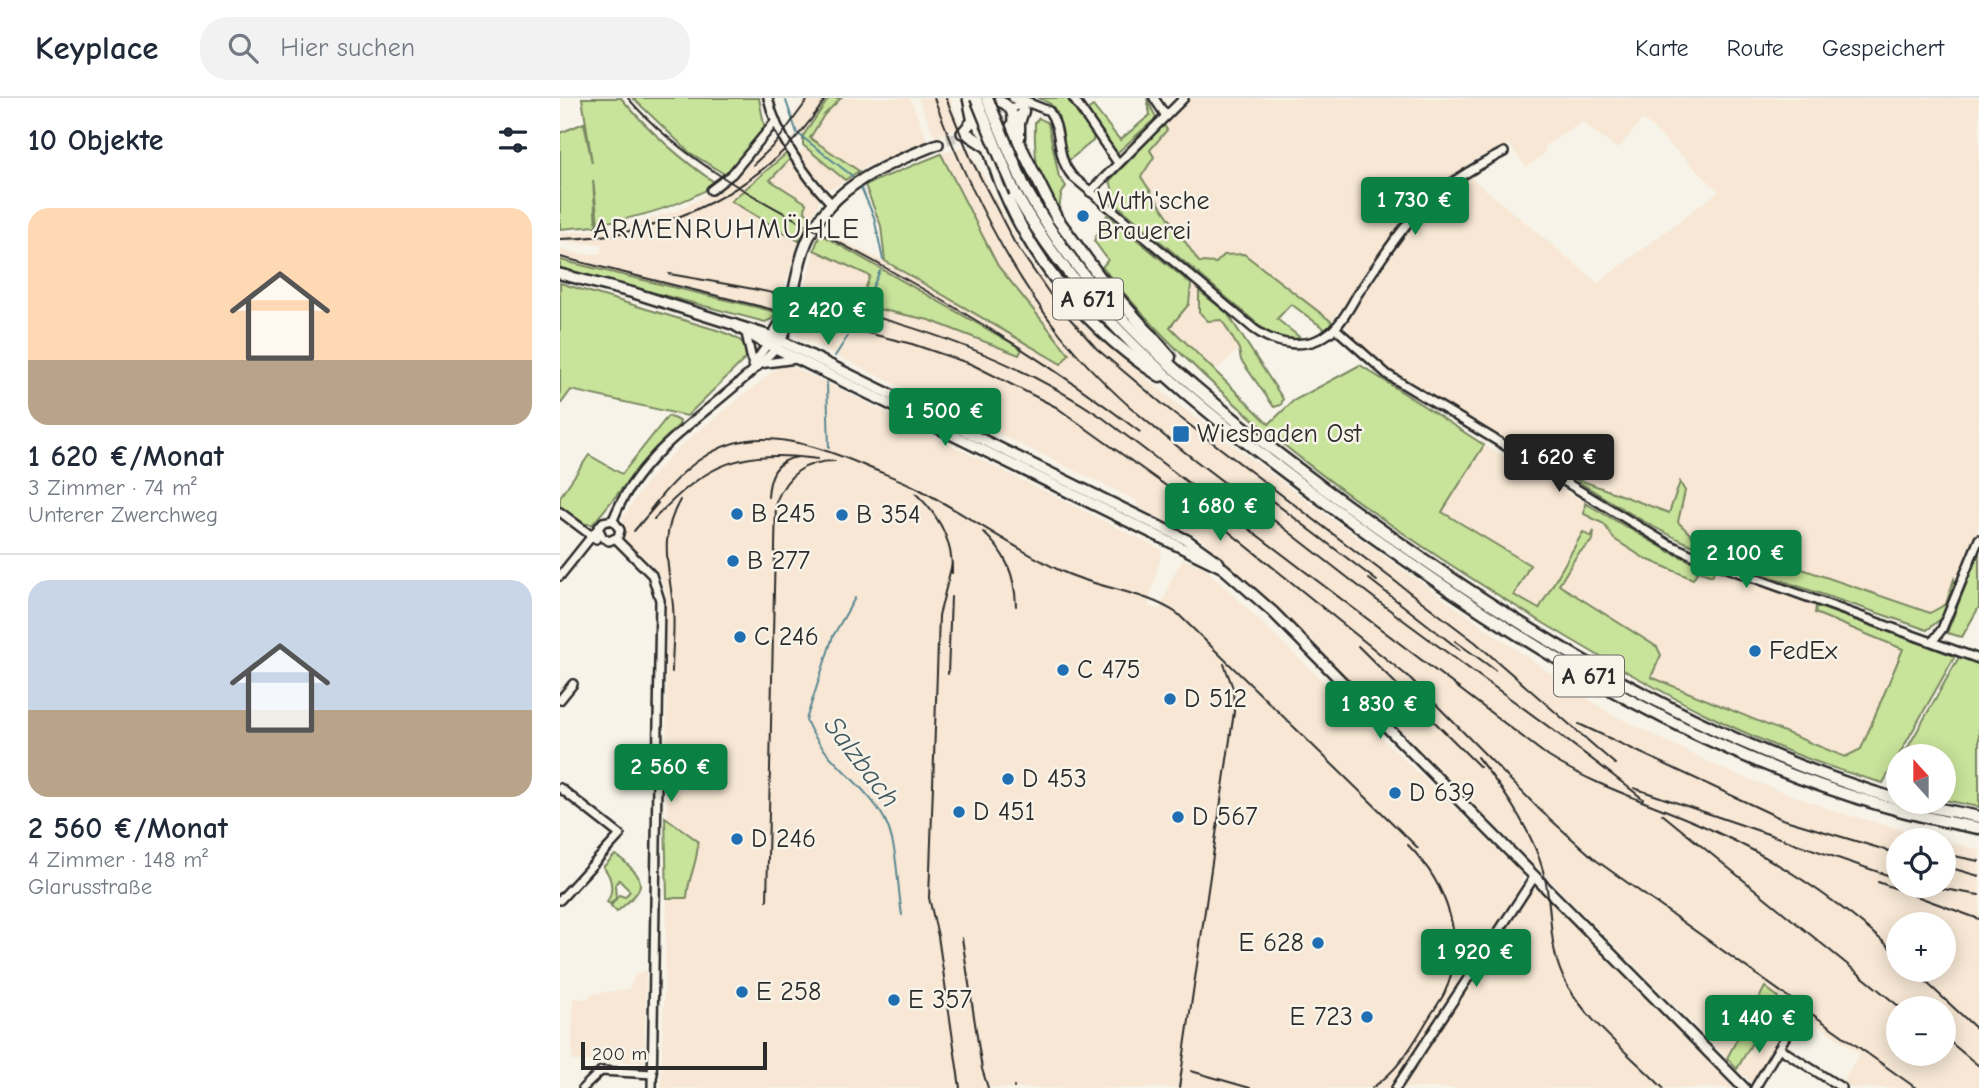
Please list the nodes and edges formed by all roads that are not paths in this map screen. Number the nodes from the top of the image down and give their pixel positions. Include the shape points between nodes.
1 (768, 98) edge
2 (969, 98) edge
3 (976, 98) edge
4 (987, 98) edge
5 (1073, 98) edge
6 (1154, 98) edge
7 (1184, 98) edge
8 (1009, 103) edge
9 (1030, 107) junction
10 (1166, 116) junction
11 (976, 117) junction
12 (775, 122) junction
13 (1012, 124) junction
14 (984, 133) junction
15 (965, 135) junction
16 (942, 142) tunnel mouth
17 (1020, 142) junction
18 (989, 149) junction
19 (1504, 152) dead end
20 (1118, 163) junction
21 (711, 190) dead end
22 (1020, 190) junction
23 (1090, 192) junction
24 (831, 203) junction
25 (560, 274) edge
26 (786, 318) junction
27 (733, 324) junction
28 (1335, 328) junction
29 (746, 333) junction
30 (774, 343) junction
31 (798, 354) junction
32 (753, 367) junction
33 (1186, 386) junction
34 (560, 512) edge
35 (613, 520) junction
36 (597, 538) junction
37 (616, 539) junction
38 (1979, 539) edge
39 (560, 576) edge
40 (1933, 641) junction
41 (1979, 659) edge
42 (573, 684) dead end
43 (560, 700) edge
44 (560, 788) edge
45 (1886, 801) edge
46 (1956, 812) edge
47 (1930, 814) edge
48 (1979, 817) edge
49 (1979, 828) edge
50 (1535, 876) junction
51 (560, 900) edge
52 (1786, 1035) dead end
53 (1779, 1048) junction
54 (653, 1074) junction
55 (583, 1088) edge
56 (652, 1088) edge
57 (1396, 1088) edge
58 (1744, 1088) edge
59 (1755, 1088) edge
60 (1843, 1088) edge

1 - 12 street
2 - 11 main road
3 - 22 highway, A 671, bridge
4 - 22 highway, A 671, bridge
5 - 20 street
6 - 10 street
7 - 10 street
8 - 9 main road
8 - 11 main road via 989,101
8 - 13 main road
9 - 13 street
9 - 17 highway via 1018,129
9 - 23 street via 1049,111 1065,166
10 - 20 street
11 - 14 main road
11 - 15 main road
12 - 21 street via 732,174
12 - 24 street
13 - 14 main road via 998,136
13 - 17 highway
14 - 15 main road
14 - 18 highway
15 - 18 highway via 983,141
16 - 24 main road via 862,177
17 - 33 highway via 1056,217
18 - 33 highway via 1010,208 1064,289 1145,367
19 - 28 street via 1456,178 1414,215
20 - 23 street
22 - 33 highway, A 671 via 1095,291
23 - 28 street via 1268,338 1303,344
24 - 26 main road via 807,242
25 - 27 main road
26 - 30 main road
26 - 31 main road
27 - 29 main road
27 - 30 main road
28 - 40 street via 1388,374 1668,544
29 - 30 main road
29 - 32 street
30 - 31 main road
30 - 32 street
31 - 32 street
31 - 50 main road via 1177,540 1223,568 1273,612
32 - 35 street via 666,445 627,493
33 - 45 highway, A 671 via 1339,513 1527,638 1705,738 1764,765
34 - 36 street
35 - 36 street via 605,521
35 - 37 street via 620,527
36 - 37 street
36 - 39 street
37 - 54 street via 652,575 660,600
38 - 40 street
40 - 41 street
42 - 43 street
44 - 51 street via 620,835
46 - 48 highway
47 - 49 highway, A 671
50 - 57 street
50 - 58 main road
52 - 53 street
53 - 59 street
53 - 60 street
54 - 55 street via 601,1071
54 - 56 street

